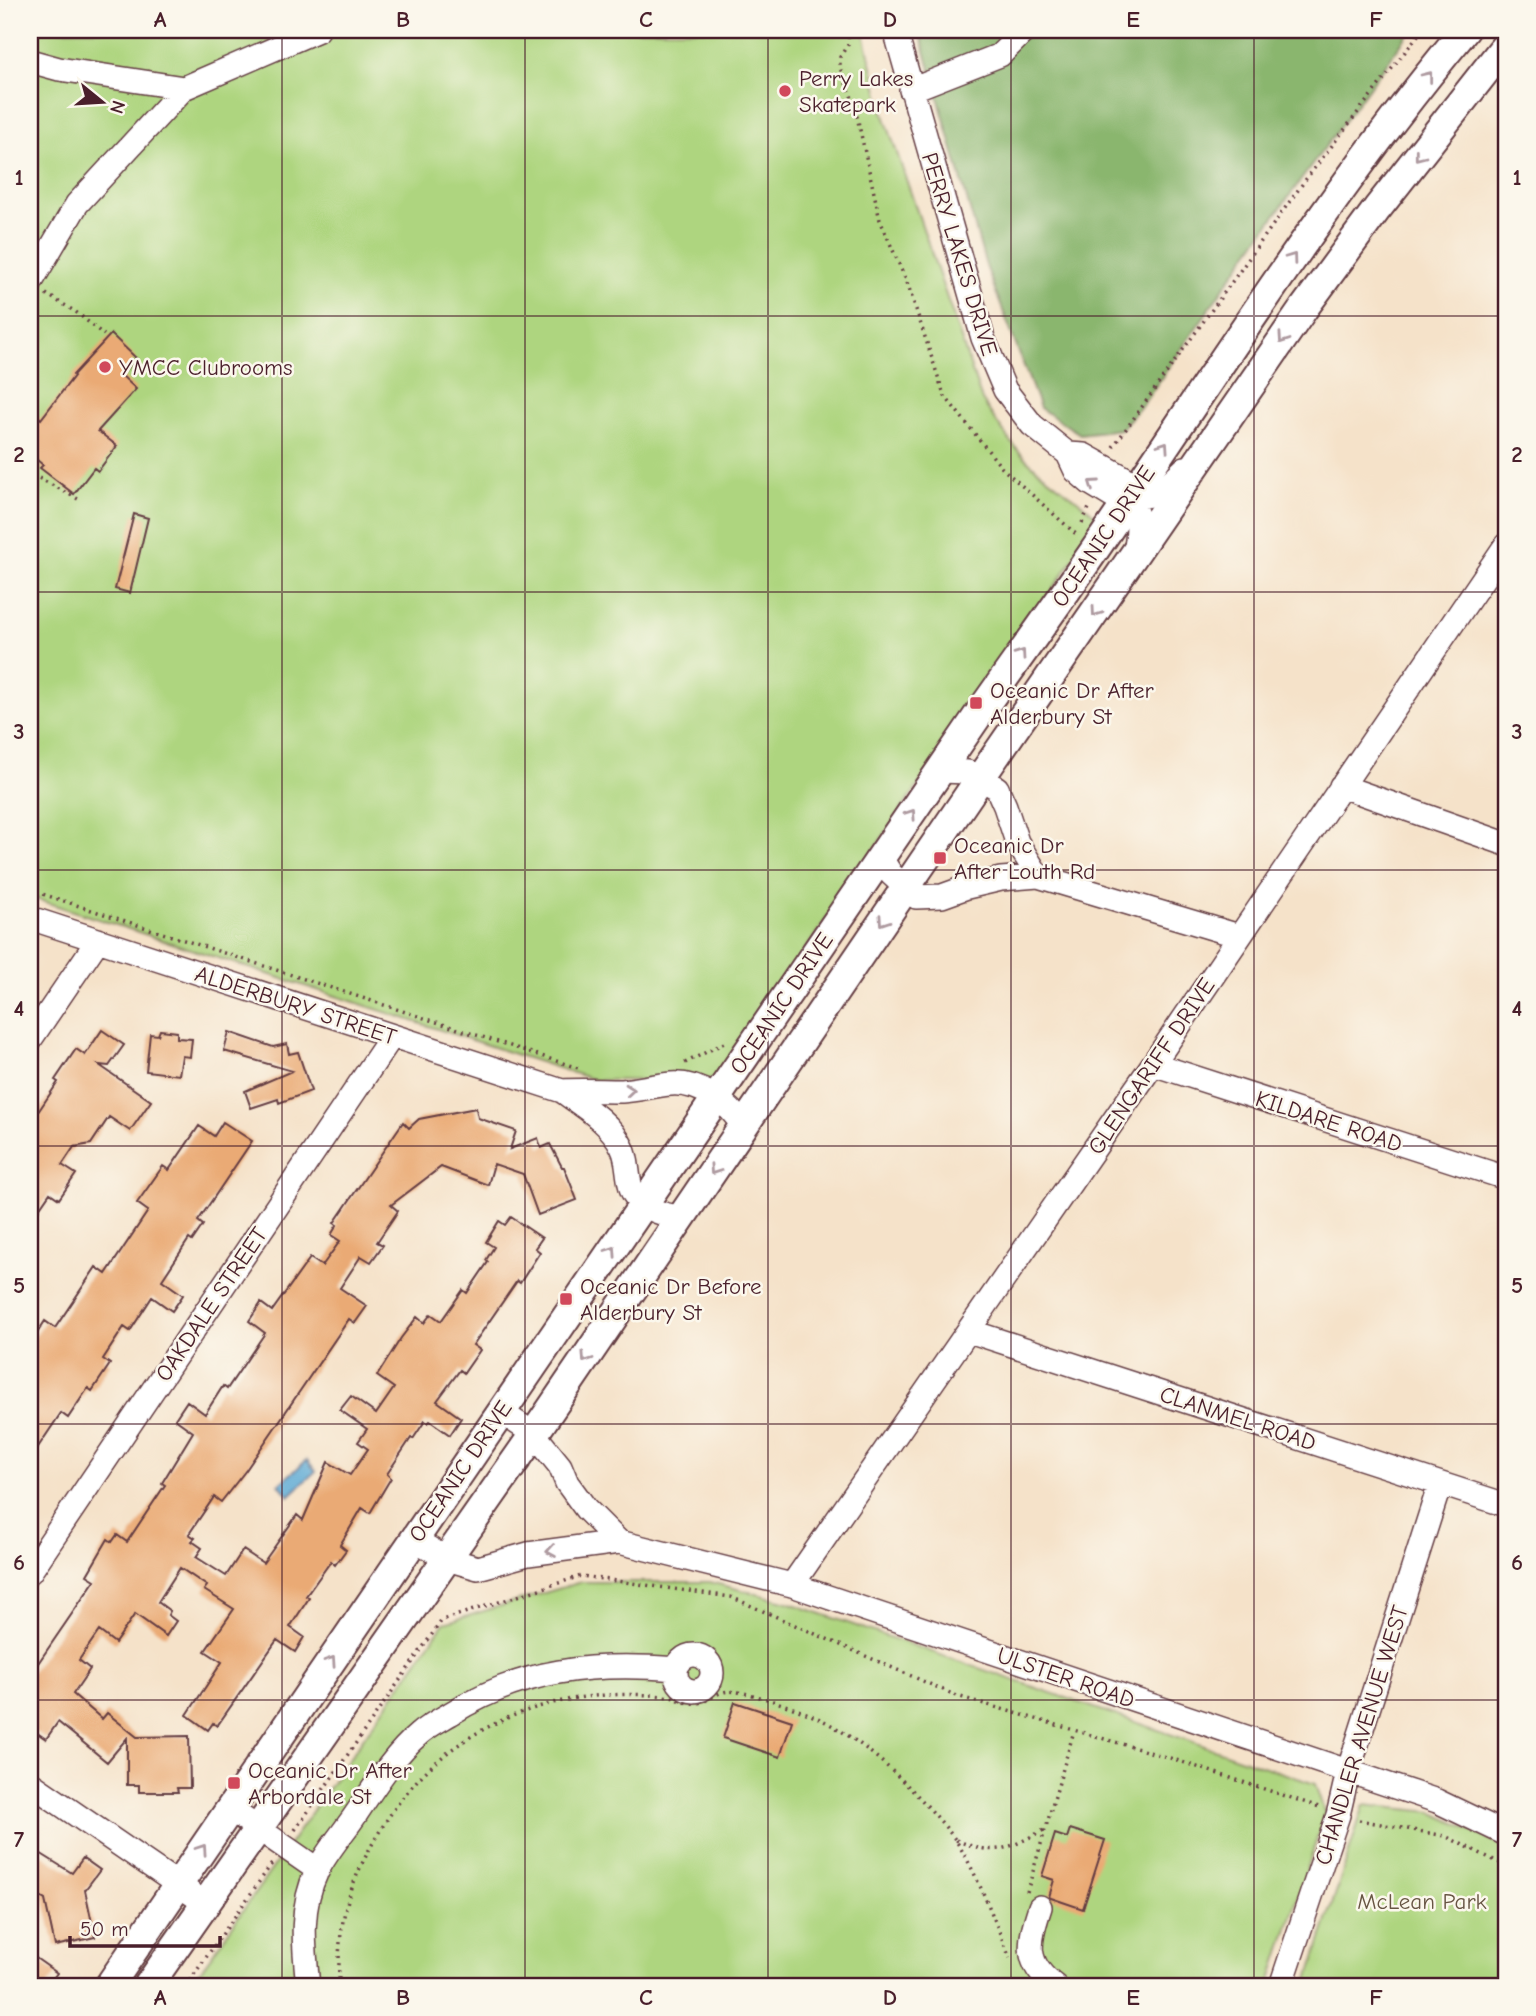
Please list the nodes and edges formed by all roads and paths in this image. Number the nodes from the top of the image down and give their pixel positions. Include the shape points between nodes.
1 (318, 30) edge
2 (849, 30) edge
3 (895, 30) edge
4 (1025, 30) edge
5 (1422, 30) edge
6 (1465, 30) edge
7 (1506, 45) edge
8 (30, 61) edge
9 (184, 88) junction
10 (911, 90) junction
11 (30, 283) edge
12 (104, 335) dead end
13 (1216, 438) junction
14 (30, 468) edge
15 (1096, 474) junction
16 (78, 499) dead end
17 (1129, 499) junction
18 (1506, 545) edge
19 (1135, 556) junction
20 (940, 771) junction
21 (981, 777) junction
22 (1342, 786) junction
23 (1506, 844) edge
24 (881, 858) junction
25 (1038, 876) junction
26 (905, 888) junction
27 (30, 890) edge
28 (30, 918) edge
29 (1239, 936) junction
30 (98, 940) junction
31 (392, 1037) junction
32 (30, 1040) edge
33 (729, 1040) dead end
34 (1153, 1064) junction
35 (674, 1067) dead end
36 (584, 1070) dead end
37 (562, 1091) junction
38 (716, 1099) junction
39 (743, 1127) junction
40 (1506, 1178) edge
41 (643, 1204) junction
42 (682, 1217) junction
43 (969, 1331) junction
44 (501, 1412) junction
45 (534, 1434) junction
46 (1440, 1484) junction
47 (1506, 1505) edge
48 (414, 1539) junction
49 (619, 1542) junction
50 (447, 1559) junction
51 (30, 1572) edge
52 (792, 1585) junction
53 (676, 1669) dead end
54 (1075, 1731) junction
55 (1348, 1772) junction
56 (30, 1783) edge
57 (230, 1809) junction
58 (1338, 1815) junction
59 (258, 1829) junction
60 (1046, 1829) junction
61 (1506, 1834) edge
62 (954, 1840) junction
63 (284, 1846) junction
64 (1506, 1866) edge
65 (318, 1870) junction
66 (178, 1884) junction
67 (205, 1903) junction
68 (1032, 1906) joint
69 (1012, 1942) dead end
70 (1008, 1954) junction
71 (1012, 1963) dead end
72 (109, 1986) edge
73 (148, 1986) edge
74 (186, 1986) edge
75 (308, 1986) edge
76 (340, 1986) edge
77 (1055, 1986) edge
78 (1281, 1986) edge

1 - 9 street
2 - 15 path via 840,68 854,103 880,220 908,285 944,395 1002,468 1077,534 1089,508
3 - 10 street, PERRY LAKES DRIVE
4 - 10 street via 1000,55
5 - 15 path via 1306,179
17 -> 6 main road, OCEANIC DRIVE via 1276,280
7 -> 13 main road, OCEANIC DRIVE via 1368,220
8 - 9 street
9 - 11 street via 77,204
10 - 15 street, PERRY LAKES DRIVE via 983,338 1005,390 1032,425 1068,454 1076,471
11 - 12 path
13 - 17 street via 1166,486
13 - 19 main road, OCEANIC DRIVE
14 - 16 path via 35,476
15 - 17 street, PERRY LAKES DRIVE via 1113,497
17 - 19 street via 1137,517
20 -> 17 main road, OCEANIC DRIVE
18 - 22 street, GLENGARIFF DRIVE
19 -> 21 main road, OCEANIC DRIVE
20 - 21 street
24 -> 20 main road, OCEANIC DRIVE
21 - 25 street via 997,788 1017,842
21 - 26 main road, OCEANIC DRIVE
22 - 23 street
22 - 29 street, GLENGARIFF DRIVE
24 - 26 street
24 - 38 main road, OCEANIC DRIVE
25 - 26 street via 1002,879 942,897 916,897
25 - 29 street
26 -> 39 main road, OCEANIC DRIVE
27 - 36 path
28 - 30 street, ALDERBURY STREET
29 - 34 street, GLENGARIFF DRIVE
30 - 31 street, ALDERBURY STREET
30 - 32 street
31 - 37 street, ALDERBURY STREET
31 - 51 street, OAKDALE STREET
33 - 35 path
34 - 40 street, KILDARE ROAD
34 - 43 street, GLENGARIFF DRIVE
37 -> 38 street, ALDERBURY STREET via 684,1084
37 - 41 street, ALDERBURY STREET via 617,1139 631,1188
38 - 39 street, ALDERBURY STREET
38 - 41 main road, OCEANIC DRIVE
39 -> 42 main road, OCEANIC DRIVE
41 - 42 street
44 -> 41 main road, OCEANIC DRIVE
42 -> 45 main road, OCEANIC DRIVE
43 - 46 street, CLANMEL ROAD
43 - 52 street, GLENGARIFF DRIVE
44 - 45 street
44 - 48 main road, OCEANIC DRIVE
45 - 49 street via 586,1509
45 - 50 main road, OCEANIC DRIVE
46 - 47 street, CLANMEL ROAD
46 - 55 street, CHANDLER AVENUE WEST
48 - 50 street, ULSTER ROAD
57 -> 48 main road, OCEANIC DRIVE
49 -> 50 street, ULSTER ROAD via 528,1554 478,1568
49 - 52 street, ULSTER ROAD
50 - 59 main road, OCEANIC DRIVE
52 - 55 street, ULSTER ROAD
53 - 65 street via 602,1666 553,1672 507,1684 464,1706 419,1734 384,1772
54 - 58 path
54 - 60 path
54 - 63 path via 957,1696 731,1597 581,1576 442,1620
55 - 58 street, CHANDLER AVENUE WEST
55 - 61 street, ULSTER ROAD via 1437,1801
56 - 66 street
57 - 59 street
66 -> 57 main road, OCEANIC DRIVE
58 - 64 path via 1445,1836
58 - 78 street, CHANDLER AVENUE WEST
59 - 63 street
59 - 67 main road, OCEANIC DRIVE
60 - 62 path via 996,1851
60 - 68 path
62 - 70 path
62 - 76 path via 905,1784 858,1744 798,1710 737,1690 705,1703 609,1695 549,1703 476,1735 441,1757 407,1792 377,1834 354,1879 344,1909
63 - 65 street
63 - 74 path
65 - 75 street via 303,1933
66 - 67 street
66 - 72 main road, OCEANIC DRIVE
67 - 73 main road, OCEANIC DRIVE
68 - 77 street via 1032,1961
69 - 70 path
70 - 71 path

